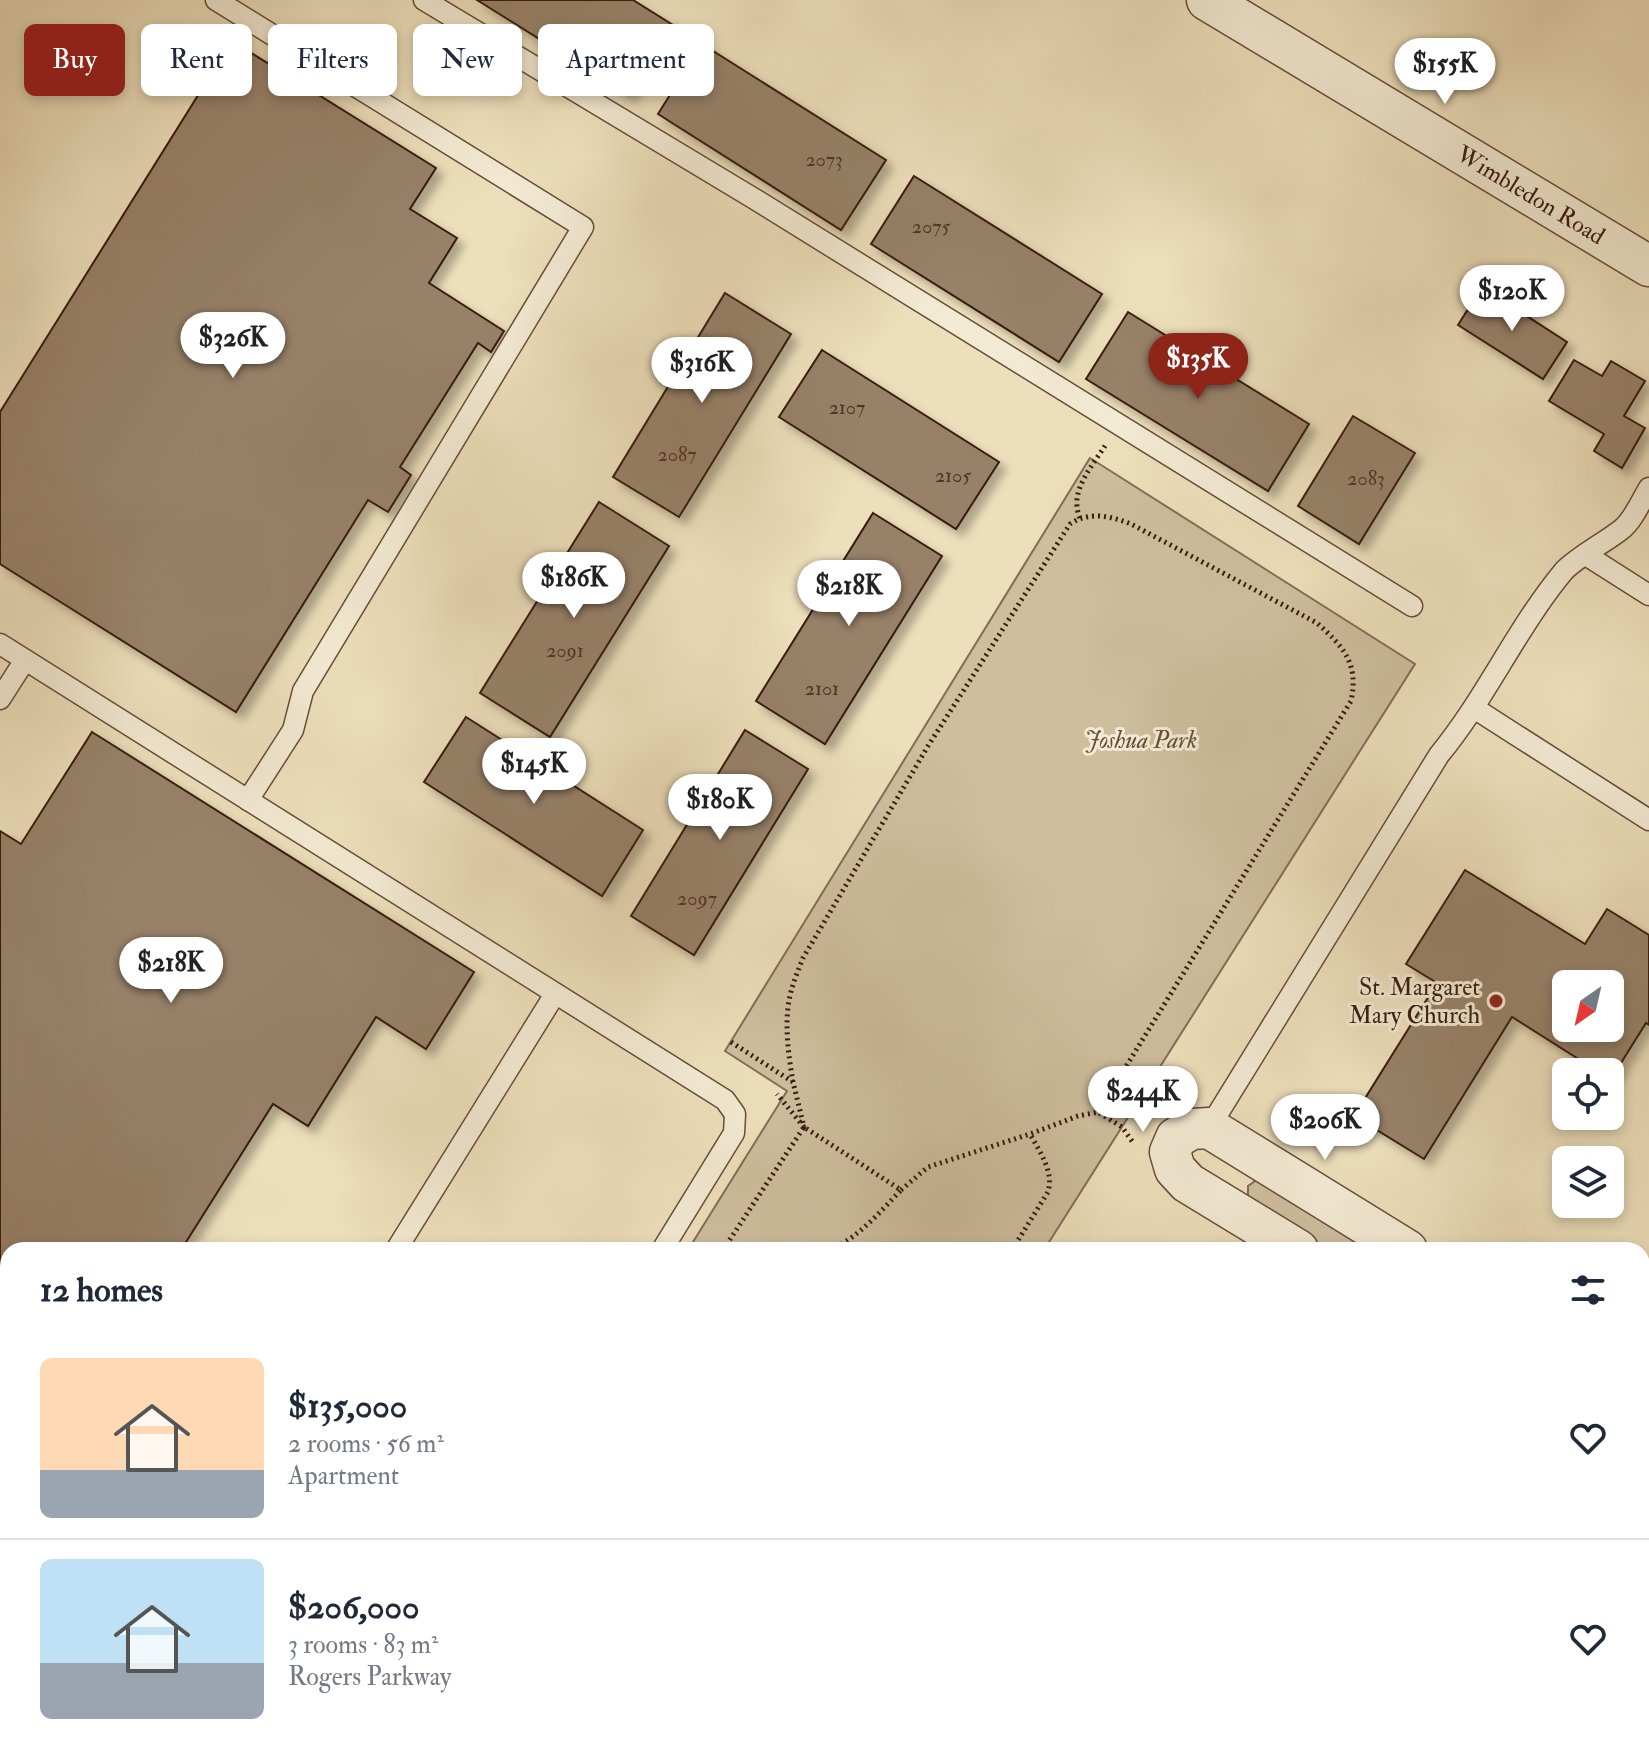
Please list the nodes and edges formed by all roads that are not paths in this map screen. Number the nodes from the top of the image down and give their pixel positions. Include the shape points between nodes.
1 (216, 0) edge
2 (424, 0) edge
3 (1210, 1) edge
4 (1649, 266) edge
5 (1649, 488) edge
6 (1586, 555) junction
7 (1649, 595) edge
8 (1412, 606) dead end
9 (0, 644) edge
10 (25, 660) junction
11 (0, 699) edge
12 (1474, 708) junction
13 (248, 800) junction
14 (1649, 820) edge
15 (555, 994) junction
16 (1209, 1128) junction
17 (401, 1242) edge
18 (667, 1242) edge
19 (1285, 1242) edge
20 (1394, 1242) edge

1 - 13 lane via 583,227 303,691 293,730
2 - 8 lane
3 - 4 street, Wimbledon Road
5 - 6 lane via 1626,526
6 - 7 lane
6 - 12 lane via 1566,568 1544,596
9 - 10 lane
10 - 11 lane
10 - 13 lane
12 - 14 lane
12 - 16 lane via 1439,755
13 - 15 lane
15 - 17 lane
15 - 18 lane via 725,1100 735,1114 734,1133
16 - 19 street via 1191,1129 1176,1138 1170,1152 1175,1169 1188,1183
16 - 20 street

